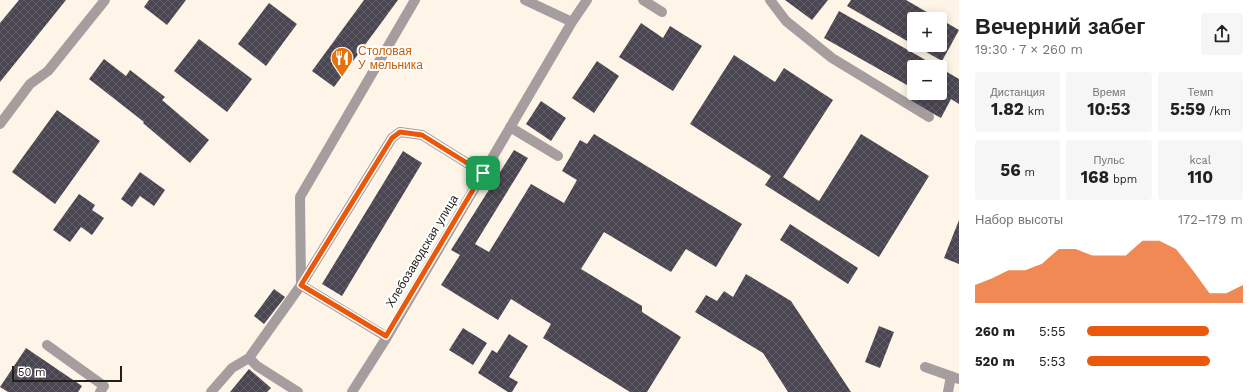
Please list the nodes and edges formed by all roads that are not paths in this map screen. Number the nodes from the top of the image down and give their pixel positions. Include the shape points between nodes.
1 (105, 0) edge
2 (415, 0) edge
3 (524, 0) edge
4 (587, 0) edge
5 (643, 0) edge
6 (770, 0) edge
7 (662, 12) dead end
8 (572, 22) junction
9 (929, 117) dead end
10 (0, 124) edge
11 (510, 127) junction
12 (558, 156) dead end
13 (483, 173) junction
14 (301, 285) junction
15 (386, 336) junction
16 (47, 345) dead end
17 (249, 358) junction
18 (925, 367) dead end
19 (955, 378) edge
20 (100, 392) edge
21 (212, 392) edge
22 (298, 392) edge
23 (352, 392) edge
24 (948, 392) edge

1 - 10 street via 48,72 30,84
2 - 14 street via 300,197
3 - 8 street
4 - 8 street, Хлебозаводская улица
5 - 7 street
6 - 9 street via 786,21 832,58
8 - 11 street, Хлебозаводская улица
11 - 12 street
11 - 13 street, Хлебозаводская улица
13 - 14 street via 422,135 400,132 392,138
13 - 15 street, Хлебозаводская улица
14 - 15 street
14 - 17 street
15 - 23 street, Хлебозаводская улица
16 - 20 street via 104,386
17 - 21 street via 232,368
17 - 22 street via 257,366
18 - 19 street
19 - 24 street

